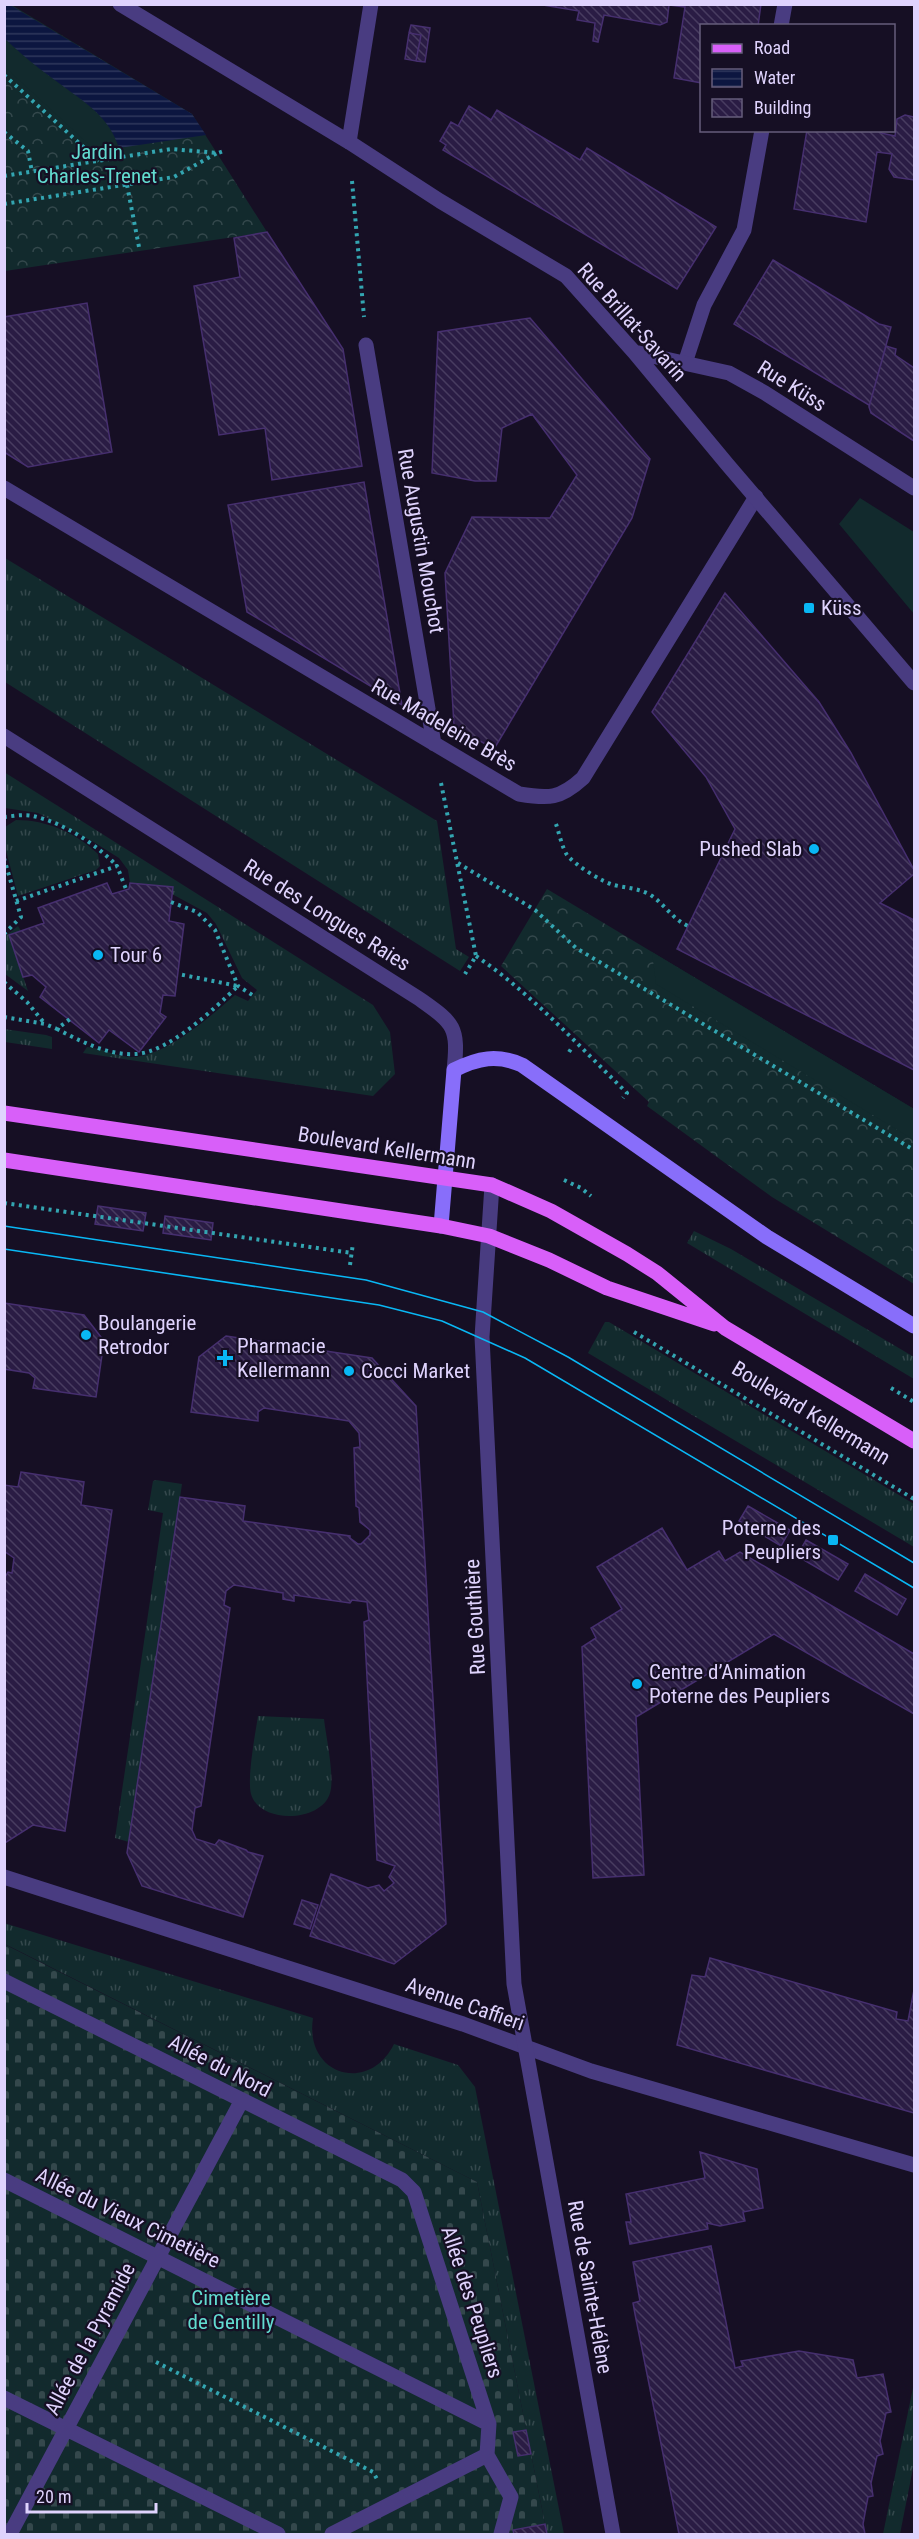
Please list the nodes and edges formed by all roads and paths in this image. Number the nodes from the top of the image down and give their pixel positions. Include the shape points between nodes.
1 (120, 4) edge
2 (371, 4) edge
3 (786, 4) edge
4 (782, 24) edge
5 (4, 75) edge
6 (4, 132) edge
7 (762, 132) edge
8 (349, 142) junction
9 (224, 151) dead end
10 (218, 153) junction
11 (99, 162) junction
12 (32, 172) junction
13 (4, 176) edge
14 (127, 185) junction
15 (5, 203) edge
16 (139, 247) dead end
17 (364, 324) dead end
18 (366, 345) dead end
19 (634, 352) junction
20 (685, 363) junction
21 (4, 488) edge
22 (915, 488) edge
23 (756, 497) junction
24 (915, 683) edge
25 (4, 735) edge
26 (434, 744) junction
27 (4, 817) edge
28 (567, 855) dead end
29 (4, 858) edge
30 (458, 862) junction
31 (117, 866) junction
32 (126, 889) dead end
33 (16, 901) junction
34 (171, 902) dead end
35 (688, 926) dead end
36 (4, 934) edge
37 (476, 956) junction
38 (178, 974) dead end
39 (465, 974) dead end
40 (4, 982) edge
41 (237, 986) junction
42 (254, 996) dead end
43 (4, 1017) edge
44 (70, 1018) dead end
45 (45, 1024) junction
46 (57, 1029) junction
47 (573, 1046) dead end
48 (569, 1052) dead end
49 (454, 1070) junction
50 (623, 1098) dead end
51 (4, 1113) edge
52 (915, 1150) edge
53 (4, 1160) edge
54 (445, 1178) junction
55 (492, 1185) junction
56 (4, 1203) edge
57 (441, 1226) junction
58 (489, 1236) junction
59 (353, 1242) dead end
60 (352, 1253) junction
61 (350, 1265) dead end
62 (915, 1326) edge
63 (627, 1327) dead end
64 (725, 1328) junction
65 (915, 1441) edge
66 (915, 1499) edge
67 (4, 1877) edge
68 (4, 1981) edge
69 (524, 2046) junction
70 (243, 2100) junction
71 (915, 2165) edge
72 (4, 2180) edge
73 (414, 2192) joint
74 (159, 2256) junction
75 (156, 2362) dead end
76 (4, 2398) edge
77 (489, 2424) junction
78 (66, 2429) junction
79 (487, 2455) junction
80 (391, 2506) junction
81 (10, 2535) edge
82 (278, 2535) edge
83 (332, 2535) edge
84 (501, 2535) edge
85 (613, 2535) edge

1 - 8 street, Rue Brillat-Savarin
2 - 8 street
3 - 4 street
5 - 11 path
6 - 12 path via 28,151
7 - 20 street via 744,230 704,305
8 - 17 path
8 - 19 street, Rue Brillat-Savarin via 566,276
9 - 10 path
10 - 11 path via 171,149
10 - 14 path via 174,177
11 - 12 path
12 - 13 path
14 - 15 path
14 - 16 path
18 - 26 street, Rue Augustin Mouchot
19 - 20 street, Rue Küss
19 - 23 street, Rue Brillat-Savarin
20 - 22 street, Rue Küss via 729,373
21 - 26 street, Rue Madeleine Brès
23 - 24 street, Rue Brillat-Savarin
23 - 26 street, Rue Madeleine Brès via 583,778 568,791 547,798 519,794
25 - 49 street, Rue des Longues Raies via 447,1019 457,1047
26 - 30 path
27 - 31 path via 32,816 59,826
28 - 35 path via 611,884 649,894
29 - 33 path
30 - 37 path
30 - 52 path via 535,910 576,948
31 - 32 path
31 - 33 path
33 - 36 path via 21,917
34 - 41 path via 197,912 215,930
37 - 39 path
37 - 50 path via 576,1042 627,1093
38 - 41 path
40 - 45 path
41 - 42 path
41 - 46 path via 209,1014 177,1036 136,1054 87,1044
43 - 45 path
44 - 46 path
45 - 46 path
47 - 48 path
49 - 54 main road, Rue des Longues Raies
49 - 62 main road via 492,1058 506,1058 522,1065 767,1237
51 - 54 main road, Boulevard Kellermann
53 - 57 main road, Boulevard Kellermann
54 - 55 main road, Boulevard Kellermann
54 - 57 main road, Rue des Longues Raies
55 - 58 street, Rue Gouthière
55 - 64 main road, Boulevard Kellermann via 551,1211 627,1254
56 - 60 path
57 - 58 main road, Boulevard Kellermann
58 - 64 main road, Boulevard Kellermann via 607,1288
58 - 69 street, Rue Gouthière via 484,1388 514,1984
59 - 60 path
60 - 61 path
63 - 66 path, Boulevard Kellermann
64 - 65 main road, Boulevard Kellermann
67 - 69 street, Avenue Caffieri
68 - 70 street, Allée du Nord
69 - 71 street, Avenue Caffieri via 591,2071
69 - 85 street, Rue de Sainte-Hélène
70 - 73 street, Allée du Nord via 402,2180
70 - 74 street, Allée de la Pyramide
72 - 74 street, Allée du Vieux Cimetière
73 - 77 street, Allée des Peupliers
74 - 77 street, Allée du Vieux Cimetière
74 - 78 street, Allée de la Pyramide
75 - 80 path via 373,2472
76 - 78 street
77 - 79 street
78 - 81 street, Allée de la Pyramide
78 - 82 street
79 - 80 street
79 - 84 street via 511,2497
80 - 83 street

